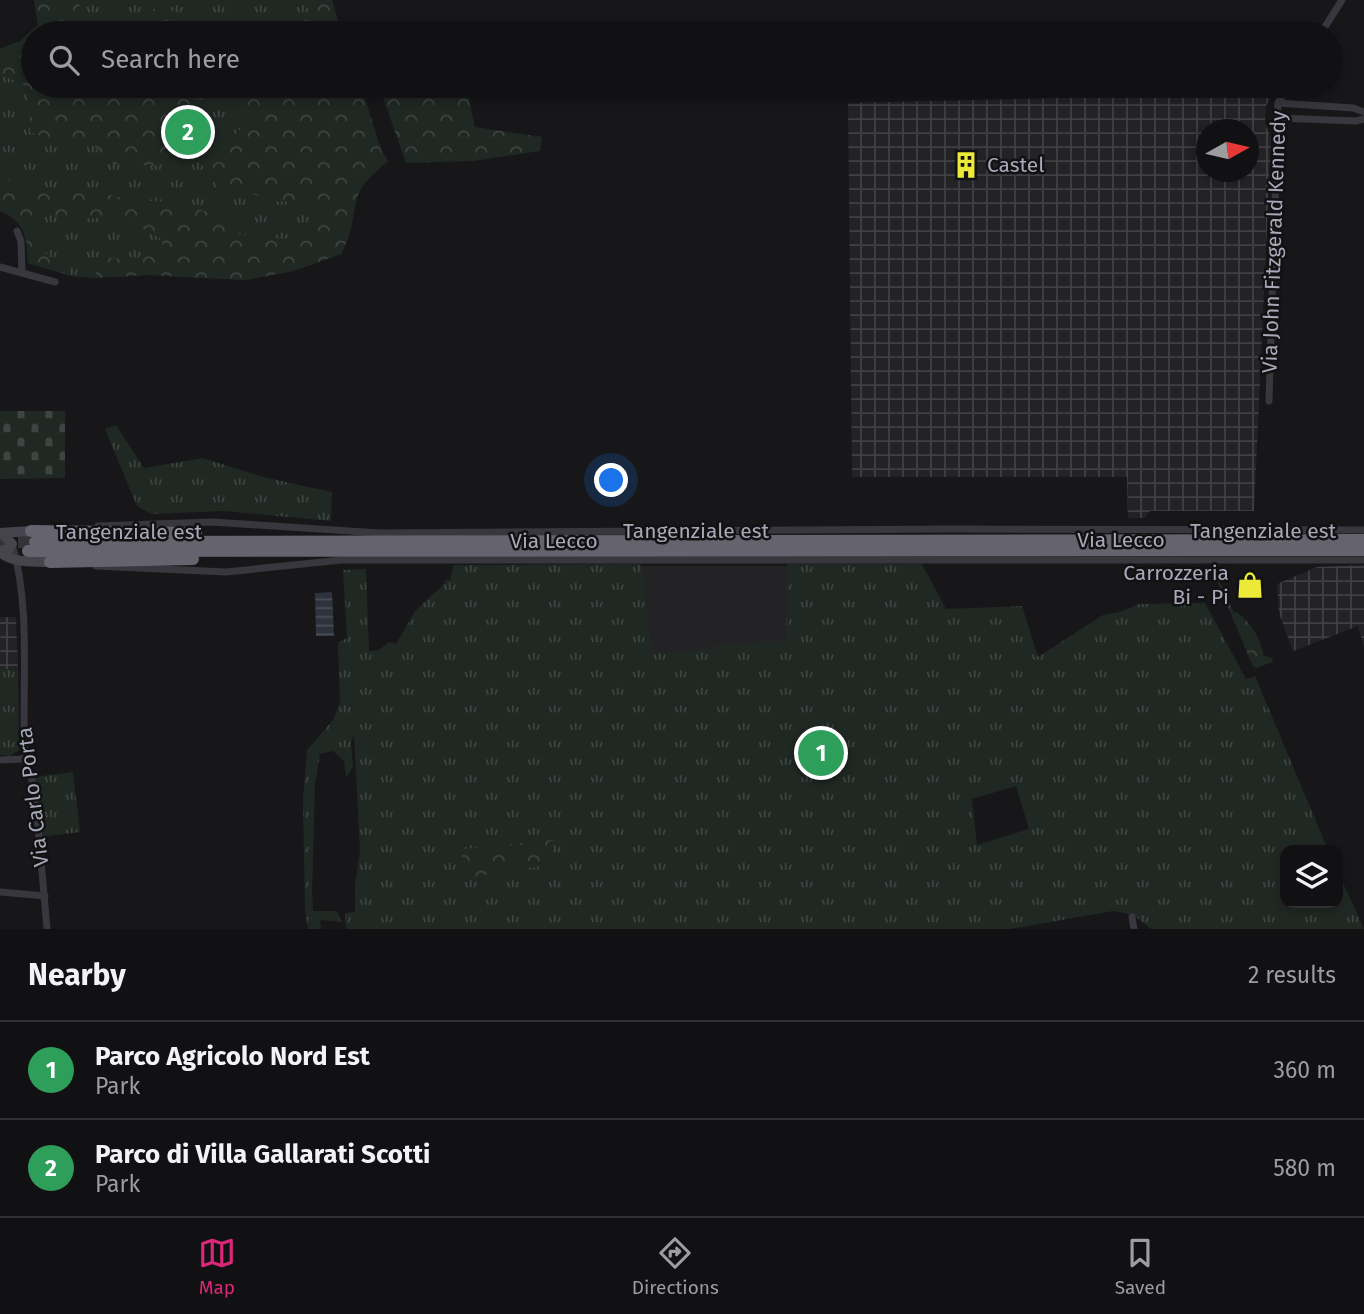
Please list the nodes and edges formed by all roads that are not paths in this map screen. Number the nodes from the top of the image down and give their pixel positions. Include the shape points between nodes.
1 (1344, 0) edge
2 (1329, 21) edge
3 (1281, 98) edge
4 (1278, 103) junction
5 (1364, 112) edge
6 (1277, 118) junction
7 (1364, 119) edge
8 (17, 231) dead end
9 (0, 267) edge
10 (22, 273) junction
11 (55, 282) dead end
12 (1269, 401) dead end
13 (1364, 530) edge
14 (1, 534) edge
15 (1364, 540) edge
16 (31, 541) junction
17 (292, 546) junction
18 (1364, 550) edge
19 (6, 555) edge
20 (1364, 561) edge
21 (45, 562) junction
22 (20, 581) junction
23 (25, 759) junction
24 (0, 760) edge
25 (0, 892) edge
26 (45, 896) junction
27 (1132, 917) dead end
28 (47, 929) edge
29 (1134, 929) edge

1 - 2 street
3 - 4 street, Via John Fitzgerald Kennedy
4 - 5 street
4 - 6 street, Via John Fitzgerald Kennedy
6 - 7 street
6 - 12 street, Via John Fitzgerald Kennedy
8 - 10 street
9 - 10 street
10 - 11 street
13 - 16 street, Via Lecco via 380,533 212,522
14 - 16 street, Via Lecco
14 - 19 street, Via Lecco via 12,544
15 - 17 highway, Tangenziale est
16 - 17 highway, Tangenziale est
16 - 17 highway via 231,534
17 - 18 highway, Tangenziale est
17 - 21 highway via 242,558
19 - 21 street, Via Lecco
19 - 22 street, Via Carlo Porta
19 - 22 street, Via Carlo Porta
20 - 21 street, Via Lecco via 342,560 226,572
21 - 22 street via 25,568
22 - 23 street, Via Carlo Porta
23 - 24 street
23 - 26 street, Via Carlo Porta via 31,774
25 - 26 street
26 - 28 street, Via Carlo Porta
27 - 29 street

